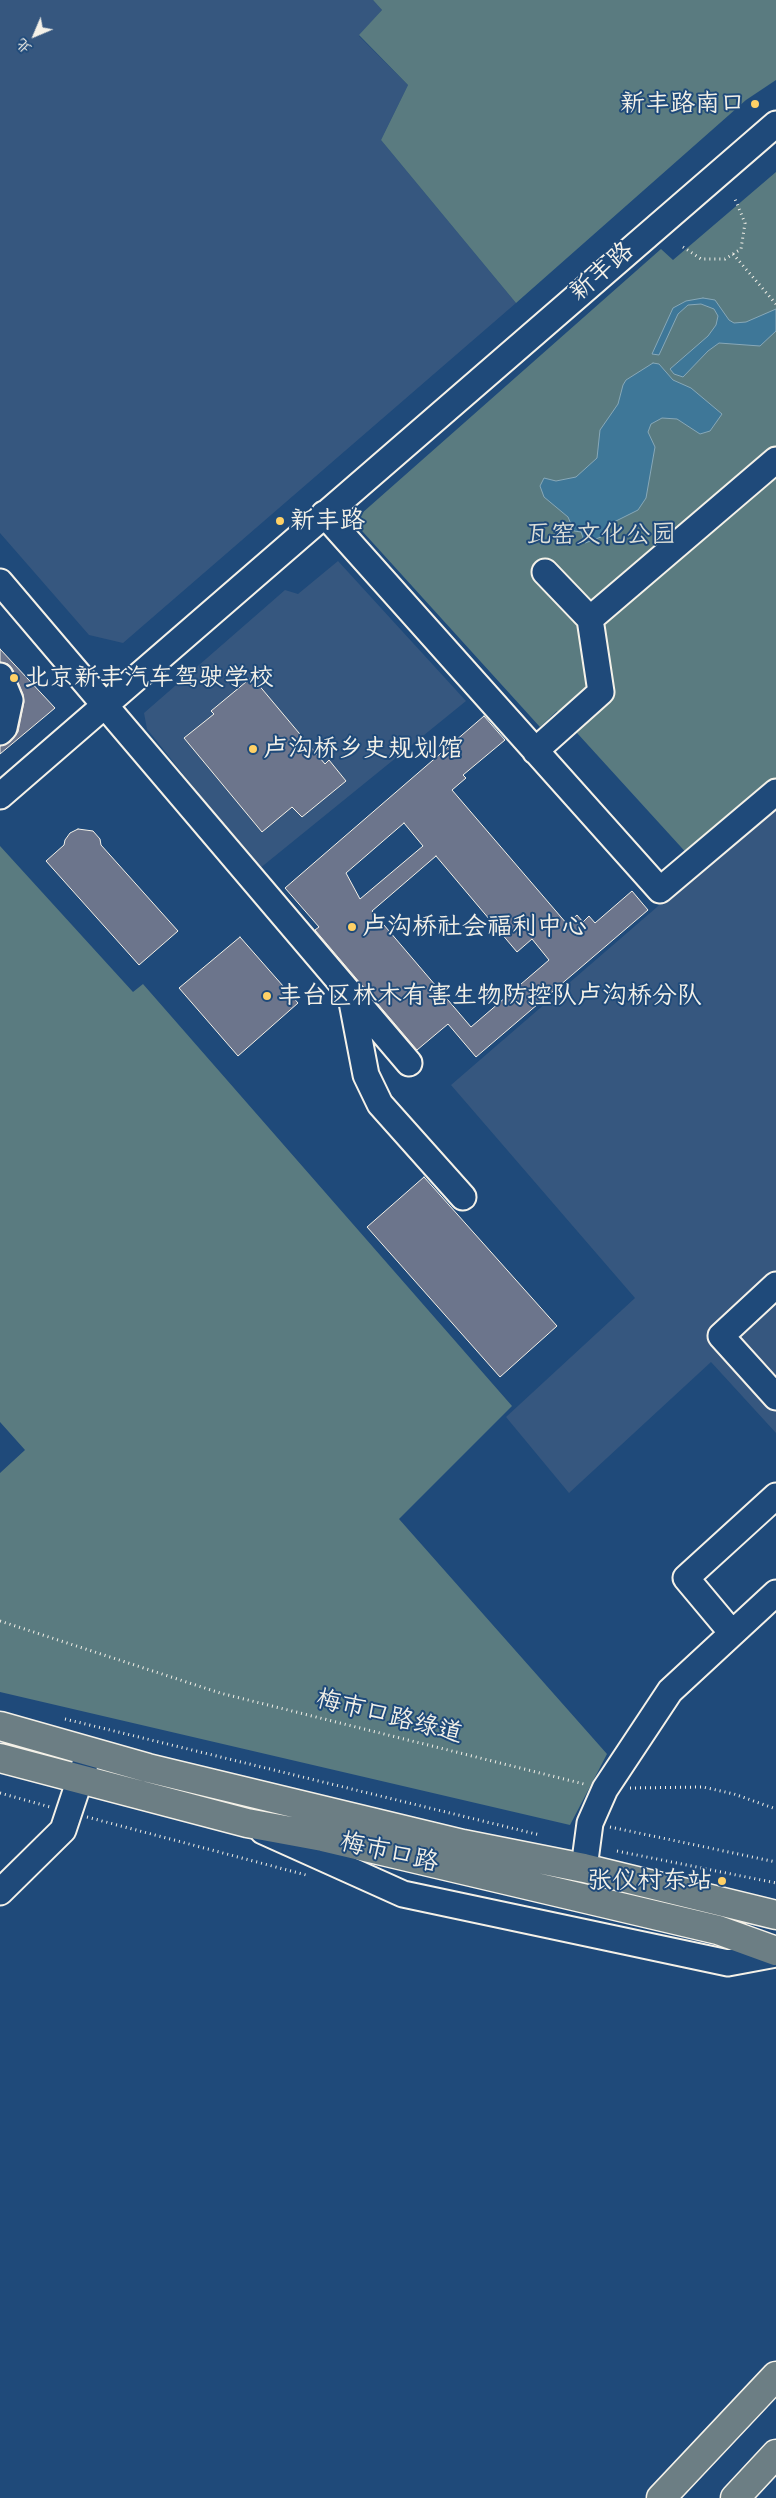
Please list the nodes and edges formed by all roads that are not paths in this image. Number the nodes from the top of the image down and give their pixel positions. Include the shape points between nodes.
1 (776, 124) edge
2 (776, 460) edge
3 (324, 514) junction
4 (545, 572) dead end
5 (0, 582) edge
6 (590, 619) junction
7 (0, 676) edge
8 (106, 705) junction
9 (0, 732) edge
10 (535, 750) junction
11 (776, 792) edge
12 (0, 796) edge
13 (350, 995) junction
14 (409, 1063) dead end
15 (462, 1197) dead end
16 (776, 1286) edge
17 (776, 1397) edge
18 (776, 1496) edge
19 (776, 1593) edge
20 (732, 1633) junction
21 (0, 1726) edge
22 (89, 1752) junction
23 (0, 1758) edge
24 (80, 1780) junction
25 (247, 1823) junction
26 (587, 1845) junction
27 (0, 1892) edge
28 (776, 1915) edge
29 (776, 1952) edge
30 (776, 2376) edge
31 (776, 2454) edge
32 (664, 2497) edge
33 (734, 2498) edge

1 - 3 street, 新丰路
2 - 6 street
3 - 8 street, 新丰路
3 - 10 street
4 - 6 street
5 - 8 street
6 - 10 street via 601,692
7 - 9 street via 10,700 4,728
8 - 12 street, 新丰路
8 - 13 street
10 - 11 street via 660,890
13 - 14 street
13 - 15 street via 366,1076 380,1104
16 - 17 street via 721,1336
18 - 20 street via 686,1578
19 - 20 street
20 - 26 street via 670,1691 606,1789
21 - 22 main road, 梅市口路
22 - 24 street
22 - 26 main road, 梅市口路 via 434,1837
23 - 24 main road, 梅市口路
24 - 25 main road, 梅市口路
24 - 27 street via 63,1830
25 - 29 main road, 梅市口路 via 322,1837 718,1930
25 - 29 street via 402,1894 728,1963
26 - 28 main road, 梅市口路
30 - 32 main road
31 - 33 main road

